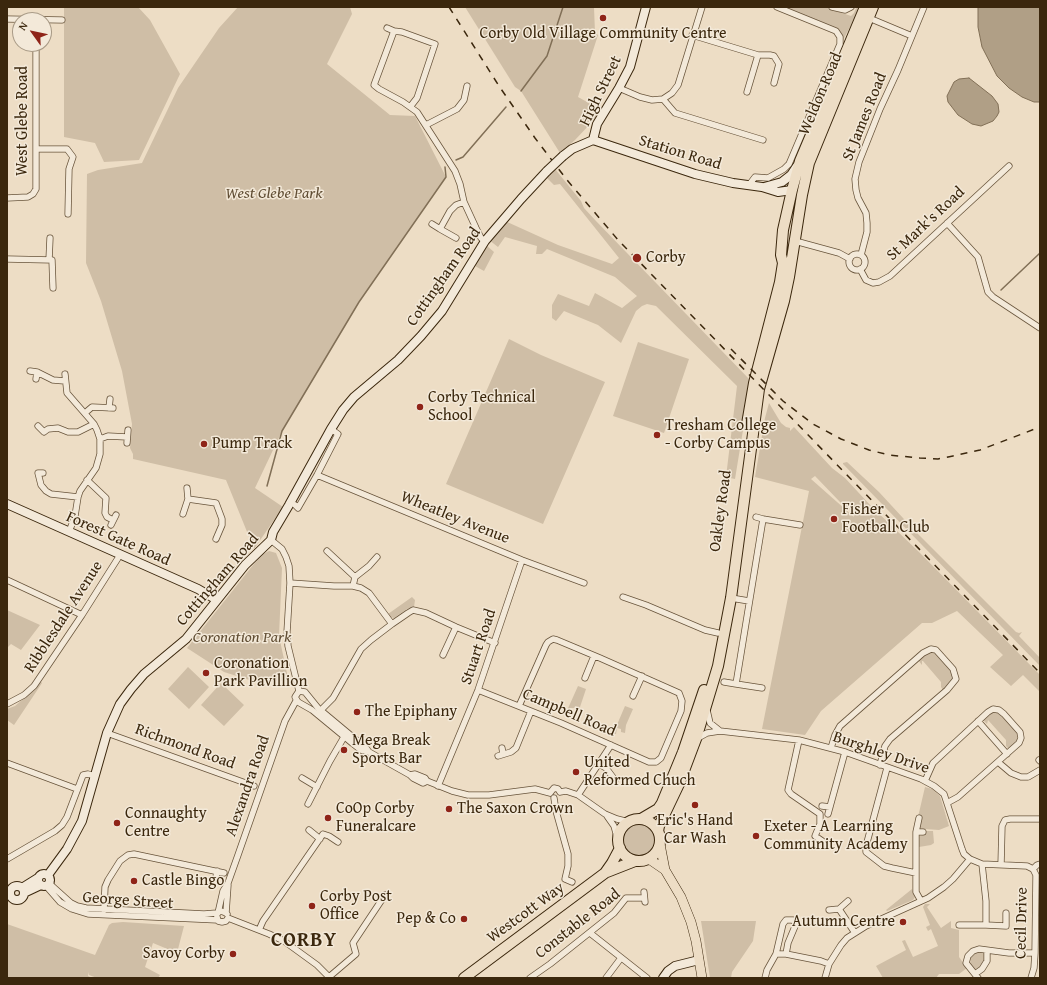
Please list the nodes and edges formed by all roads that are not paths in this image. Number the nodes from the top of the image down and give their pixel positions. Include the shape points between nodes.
1 (646, 7) edge
2 (702, 7) edge
3 (776, 7) edge
4 (832, 7) edge
5 (851, 7) edge
6 (865, 7) edge
7 (873, 7) edge
8 (924, 7) edge
9 (869, 18) junction
10 (52, 20) edge
11 (62, 20) dead end
12 (387, 28) dead end
13 (394, 31) junction
14 (692, 35) junction
15 (912, 36) junction
16 (36, 52) edge
17 (758, 55) junction
18 (774, 83) dead end
19 (467, 86) dead end
20 (619, 88) junction
21 (746, 92) dead end
22 (663, 98) junction
23 (410, 107) junction
24 (426, 125) junction
25 (592, 140) junction
26 (763, 140) dead end
27 (36, 148) junction
28 (805, 162) junction
29 (1009, 166) dead end
30 (749, 185) junction
31 (762, 187) junction
32 (792, 190) junction
33 (778, 192) junction
34 (802, 195) joint
35 (7, 198) edge
36 (464, 202) junction
37 (788, 206) junction
38 (70, 210) dead end
39 (946, 223) junction
40 (432, 224) dead end
41 (440, 229) junction
42 (783, 230) junction
43 (50, 238) dead end
44 (456, 238) dead end
45 (485, 240) junction
46 (795, 240) junction
47 (861, 255) junction
48 (7, 259) edge
49 (850, 259) junction
50 (49, 260) junction
51 (782, 262) junction
52 (860, 269) junction
53 (53, 288) dead end
54 (1040, 328) edge
55 (30, 371) dead end
56 (65, 374) dead end
57 (65, 381) junction
58 (110, 399) dead end
59 (85, 413) junction
60 (94, 424) junction
61 (38, 426) dead end
62 (331, 428) junction
63 (128, 430) dead end
64 (100, 439) junction
65 (43, 472) dead end
66 (317, 475) junction
67 (87, 480) junction
68 (187, 488) dead end
69 (78, 497) junction
70 (188, 499) junction
71 (7, 504) edge
72 (295, 506) dead end
73 (183, 514) dead end
74 (756, 517) dead end
75 (763, 519) junction
76 (113, 520) dead end
77 (800, 525) dead end
78 (69, 532) junction
79 (216, 539) dead end
80 (271, 540) junction
81 (327, 551) dead end
82 (120, 555) junction
83 (377, 557) dead end
84 (522, 560) junction
85 (355, 577) junction
86 (7, 580) edge
87 (290, 583) junction
88 (584, 583) dead end
89 (353, 586) junction
90 (623, 597) dead end
91 (731, 598) junction
92 (217, 600) junction
93 (749, 601) junction
94 (82, 615) junction
95 (392, 624) junction
96 (456, 628) junction
97 (718, 633) junction
98 (495, 643) junction
99 (443, 655) dead end
100 (594, 656) junction
101 (642, 676) junction
102 (585, 678) dead end
103 (724, 682) dead end
104 (736, 684) junction
105 (762, 688) dead end
106 (478, 690) junction
107 (299, 691) junction
108 (307, 695) junction
109 (633, 696) dead end
110 (298, 702) junction
111 (7, 704) edge
112 (519, 706) junction
113 (706, 708) junction
114 (321, 710) junction
115 (531, 711) junction
116 (978, 721) junction
117 (720, 731) junction
118 (107, 733) junction
119 (344, 737) junction
120 (696, 738) junction
121 (799, 740) junction
122 (611, 745) junction
123 (831, 748) junction
124 (369, 752) junction
125 (845, 752) junction
126 (501, 753) dead end
127 (1007, 754) junction
128 (998, 762) junction
129 (7, 763) edge
130 (599, 764) junction
131 (880, 765) junction
132 (887, 768) junction
133 (1040, 770) edge
134 (95, 776) junction
135 (302, 778) dead end
136 (616, 780) dead end
137 (925, 781) junction
138 (254, 786) dead end
139 (438, 786) junction
140 (317, 787) junction
141 (77, 789) junction
142 (560, 792) junction
143 (550, 793) junction
144 (578, 795) junction
145 (554, 798) junction
146 (947, 803) junction
147 (308, 804) dead end
148 (822, 806) dead end
149 (830, 807) junction
150 (605, 814) junction
151 (828, 814) dead end
152 (919, 818) dead end
153 (642, 819) junction
154 (1040, 819) edge
155 (629, 822) junction
156 (309, 830) dead end
157 (658, 831) junction
158 (916, 832) junction
159 (923, 832) dead end
160 (320, 839) junction
161 (338, 842) dead end
162 (619, 844) junction
163 (660, 844) junction
164 (828, 845) dead end
165 (7, 859) edge
166 (649, 859) junction
167 (970, 859) junction
168 (635, 861) junction
169 (982, 864) junction
170 (1040, 864) edge
171 (1001, 865) junction
172 (1033, 869) junction
173 (665, 870) junction
174 (217, 871) junction
175 (224, 872) dead end
176 (605, 873) junction
177 (916, 873) junction
178 (216, 877) dead end
179 (44, 881) junction
180 (572, 882) dead end
181 (228, 883) junction
182 (10, 885) edge
183 (23, 891) junction
184 (1038, 891) edge
185 (385, 895) dead end
186 (644, 897) dead end
187 (9, 899) edge
188 (848, 901) dead end
189 (921, 901) junction
190 (839, 909) junction
191 (104, 910) junction
192 (830, 910) dead end
193 (218, 913) junction
194 (1006, 913) dead end
195 (227, 915) junction
196 (218, 920) junction
197 (959, 925) dead end
198 (986, 925) junction
199 (258, 930) junction
200 (590, 933) junction
201 (855, 933) junction
202 (1037, 942) edge
203 (987, 951) junction
204 (1035, 953) junction
205 (776, 954) junction
206 (786, 954) junction
207 (621, 958) junction
208 (699, 960) junction
209 (829, 964) junction
210 (977, 976) edge
211 (329, 978) edge
212 (464, 978) edge
213 (530, 978) edge
214 (606, 978) edge
215 (647, 978) edge
216 (663, 978) edge
217 (702, 978) edge
218 (764, 978) edge
219 (825, 978) edge
220 (1031, 978) edge

1 - 20 street, High Street via 633,57
2 - 14 street
3 - 30 street via 833,29 840,37 840,44 789,164 768,178 755,177
4 - 5 street via 845,10
6 - 28 highway, Weldon Road
7 - 9 highway, Weldon Road
8 - 15 street, St James Road
9 - 15 street
9 - 28 highway, Weldon Road via 829,113
10 - 11 street
12 - 13 street
13 - 23 street via 374,85
13 - 23 street via 435,44 417,98
14 - 17 street
14 - 22 street via 678,85 672,93
15 - 47 street, St James Road via 880,109 855,179 858,198 866,213 867,223
16 - 27 street, West Glebe Road
17 - 18 street via 774,56 778,61
17 - 21 street
19 - 24 street via 464,100 457,109
20 - 22 street via 647,99
20 - 25 street, High Street via 598,124
22 - 26 street via 675,113
23 - 24 street
24 - 36 street via 455,171
25 - 30 street, Station Road via 681,170
25 - 45 street, Cottingham Road, bridge via 572,149 547,171
27 - 35 street, West Glebe Road via 36,189 28,197
27 - 38 street via 67,149 73,157 69,169
28 - 31 street, Station Road via 782,182
28 - 32 highway via 797,188
28 - 34 highway, Weldon Road
29 - 39 street, St Mark's Road
30 - 31 street, Station Road
31 - 33 street, Station Road
32 - 33 street, Station Road
32 - 37 highway, Oakley Road
33 - 37 street
34 - 46 highway, Oakley Road
36 - 41 street via 450,211
36 - 45 street via 481,238
37 - 42 highway, Oakley Road
39 - 52 street, St Mark's Road via 882,281 872,283 866,280
39 - 54 street via 978,257 988,292
40 - 41 street
41 - 44 street
42 - 46 highway via 789,238
42 - 51 highway, Oakley Road
43 - 50 street
45 - 62 street, Cottingham Road via 442,311 398,360 354,397
46 - 49 street
46 - 51 highway via 788,244
46 - 91 highway, Oakley Road via 784,301 760,389
47 - 49 street via 854,255
47 - 52 street via 865,263
48 - 50 street
49 - 52 street via 852,267
50 - 53 street via 52,260
51 - 97 highway, Oakley Road via 777,295 758,364 750,405
55 - 57 street via 37,376
56 - 57 street
57 - 59 street via 67,393
58 - 59 street via 111,408 92,406
59 - 60 street
60 - 61 street via 78,432 58,428 44,432
60 - 64 street
62 - 66 street via 338,434
62 - 80 street, Cottingham Road via 273,532
63 - 64 street via 127,440 108,436
64 - 67 street via 100,454 96,468
65 - 69 street via 38,473 39,482 46,491 51,494
66 - 72 street via 298,508
66 - 84 street, Wheatley Avenue
67 - 69 street
67 - 76 street via 106,498 105,514
68 - 70 street
69 - 78 street
70 - 73 street
70 - 79 street via 216,503 222,519
71 - 78 street, Forest Gate Road
74 - 75 street
75 - 77 street
75 - 93 street
78 - 82 street, Forest Gate Road
80 - 87 street via 286,557
80 - 92 street, Cottingham Road via 245,565
81 - 85 street
82 - 92 street, Forest Gate Road
82 - 94 street, Ribblesdale Avenue
83 - 85 street via 371,568
84 - 88 street, Wheatley Avenue
84 - 98 street, Stuart Road
85 - 89 street
86 - 94 street
87 - 89 street
87 - 107 street via 288,646
89 - 95 street via 368,593
90 - 97 street
91 - 93 street
91 - 113 highway, Oakley Road via 718,666
92 - 118 street, Cottingham Road via 186,639 131,688 120,704
93 - 104 street
94 - 111 street, Ribblesdale Avenue via 34,686
95 - 96 street via 413,610
95 - 114 street via 361,649 333,698
96 - 98 street
96 - 99 street
97 - 153 highway, Oakley Road via 692,730 674,777 658,809
98 - 106 street, Stuart Road
100 - 101 street
100 - 102 street
100 - 112 street via 557,640 548,642
101 - 109 street
101 - 122 street, Campbell Road via 679,693 682,701 681,711 662,758 656,762 649,762
103 - 104 street
104 - 105 street
106 - 112 street, Campbell Road
106 - 139 street, Stuart Road
107 - 108 street
107 - 110 street via 295,696
108 - 110 street via 306,701
108 - 114 street
110 - 119 street via 312,710
110 - 181 street, Alexandra Road via 285,720
112 - 115 street, Campbell Road
113 - 117 street via 710,722
113 - 120 highway, Oakley Road
114 - 124 street
115 - 122 street, Campbell Road
115 - 126 street via 516,748 511,752
116 - 127 street
116 - 127 street via 993,709 999,710 1016,726 1021,741
116 - 137 street via 933,763
117 - 120 street
117 - 121 street, Burghley Drive
118 - 134 street, Cottingham Road
118 - 138 street, Richmond Road
119 - 124 street
119 - 140 street
120 - 157 highway, Oakley Road
121 - 123 street, Burghley Drive
121 - 164 street via 788,790 820,814 820,824 815,836
122 - 130 street
123 - 125 street, Burghley Drive
123 - 131 street via 840,726 923,653 931,649 936,650 953,669 956,679 890,739 885,746
124 - 139 street via 413,778
125 - 131 street, Burghley Drive
125 - 149 street
127 - 128 street
128 - 133 street via 1021,777 1028,777
128 - 146 street via 958,797
129 - 141 street
130 - 136 street
130 - 144 street
131 - 132 street, Burghley Drive
132 - 137 street, Burghley Drive
132 - 177 street via 866,852 884,866
134 - 141 street via 83,775
134 - 179 street, Cottingham Road via 82,822 67,849
135 - 140 street
137 - 146 street, Burghley Drive via 941,791
139 - 143 street via 473,795 506,794 536,789
140 - 147 street
141 - 165 street via 62,825
142 - 143 street via 554,788
142 - 144 street
142 - 145 street via 560,796
143 - 145 street
144 - 150 street
145 - 180 street via 568,854 565,879
146 - 167 street, Burghley Drive via 962,850
148 - 149 street
149 - 151 street
150 - 155 street
150 - 162 street via 614,826
152 - 158 street
153 - 155 highway
153 - 157 highway
154 - 171 street via 1006,819 1002,826
155 - 162 highway via 623,827
156 - 160 street
157 - 163 highway
158 - 159 street
158 - 177 street
160 - 161 street via 323,834
160 - 199 street
162 - 168 highway via 626,856
162 - 176 highway, Westcott Way
163 - 166 highway
163 - 173 main road
166 - 168 highway
166 - 173 main road
167 - 169 street
167 - 189 street via 944,887
168 - 176 highway, Westcott Way
169 - 171 street
169 - 198 street
170 - 172 street
171 - 172 street via 1027,866
172 - 184 street, Cecil Drive
173 - 208 main road via 685,906 692,925
174 - 175 street
174 - 178 street
174 - 191 street via 128,854 120,861 108,880 105,887
176 - 212 highway, Westcott Way
177 - 189 street via 916,892
179 - 183 street, Cottingham Road
179 - 191 street, George Street via 77,906
179 - 196 street, George Street via 60,902 72,910 88,914
181 - 193 street, Alexandra Road via 221,897
181 - 195 street, Alexandra Road
182 - 183 street via 18,886
182 - 187 street
183 - 187 street, Cottingham Road via 23,898
184 - 202 street, Cecil Drive
185 - 211 street via 353,943 356,954
186 - 200 street, Constable Road via 626,898 614,913
188 - 190 street
189 - 201 street
190 - 192 street
190 - 201 street
191 - 193 street, George Street
193 - 195 street, George Street via 223,911
193 - 196 street
194 - 198 street via 1006,926
195 - 196 street, George Street via 226,921
195 - 199 street, George Street
197 - 198 street
199 - 211 street, George Street via 292,946
200 - 207 street
200 - 213 street, Constable Road
201 - 209 street via 841,945
202 - 204 street, Cecil Drive
203 - 204 street
203 - 210 street via 987,961
203 - 210 street via 979,949 968,956 966,963
204 - 220 street, Cecil Drive
205 - 206 street
205 - 206 street via 784,924 786,920 792,920 796,924
205 - 218 street
206 - 209 street
207 - 214 street
207 - 215 street
208 - 216 street via 675,966
208 - 217 main road
209 - 219 street

